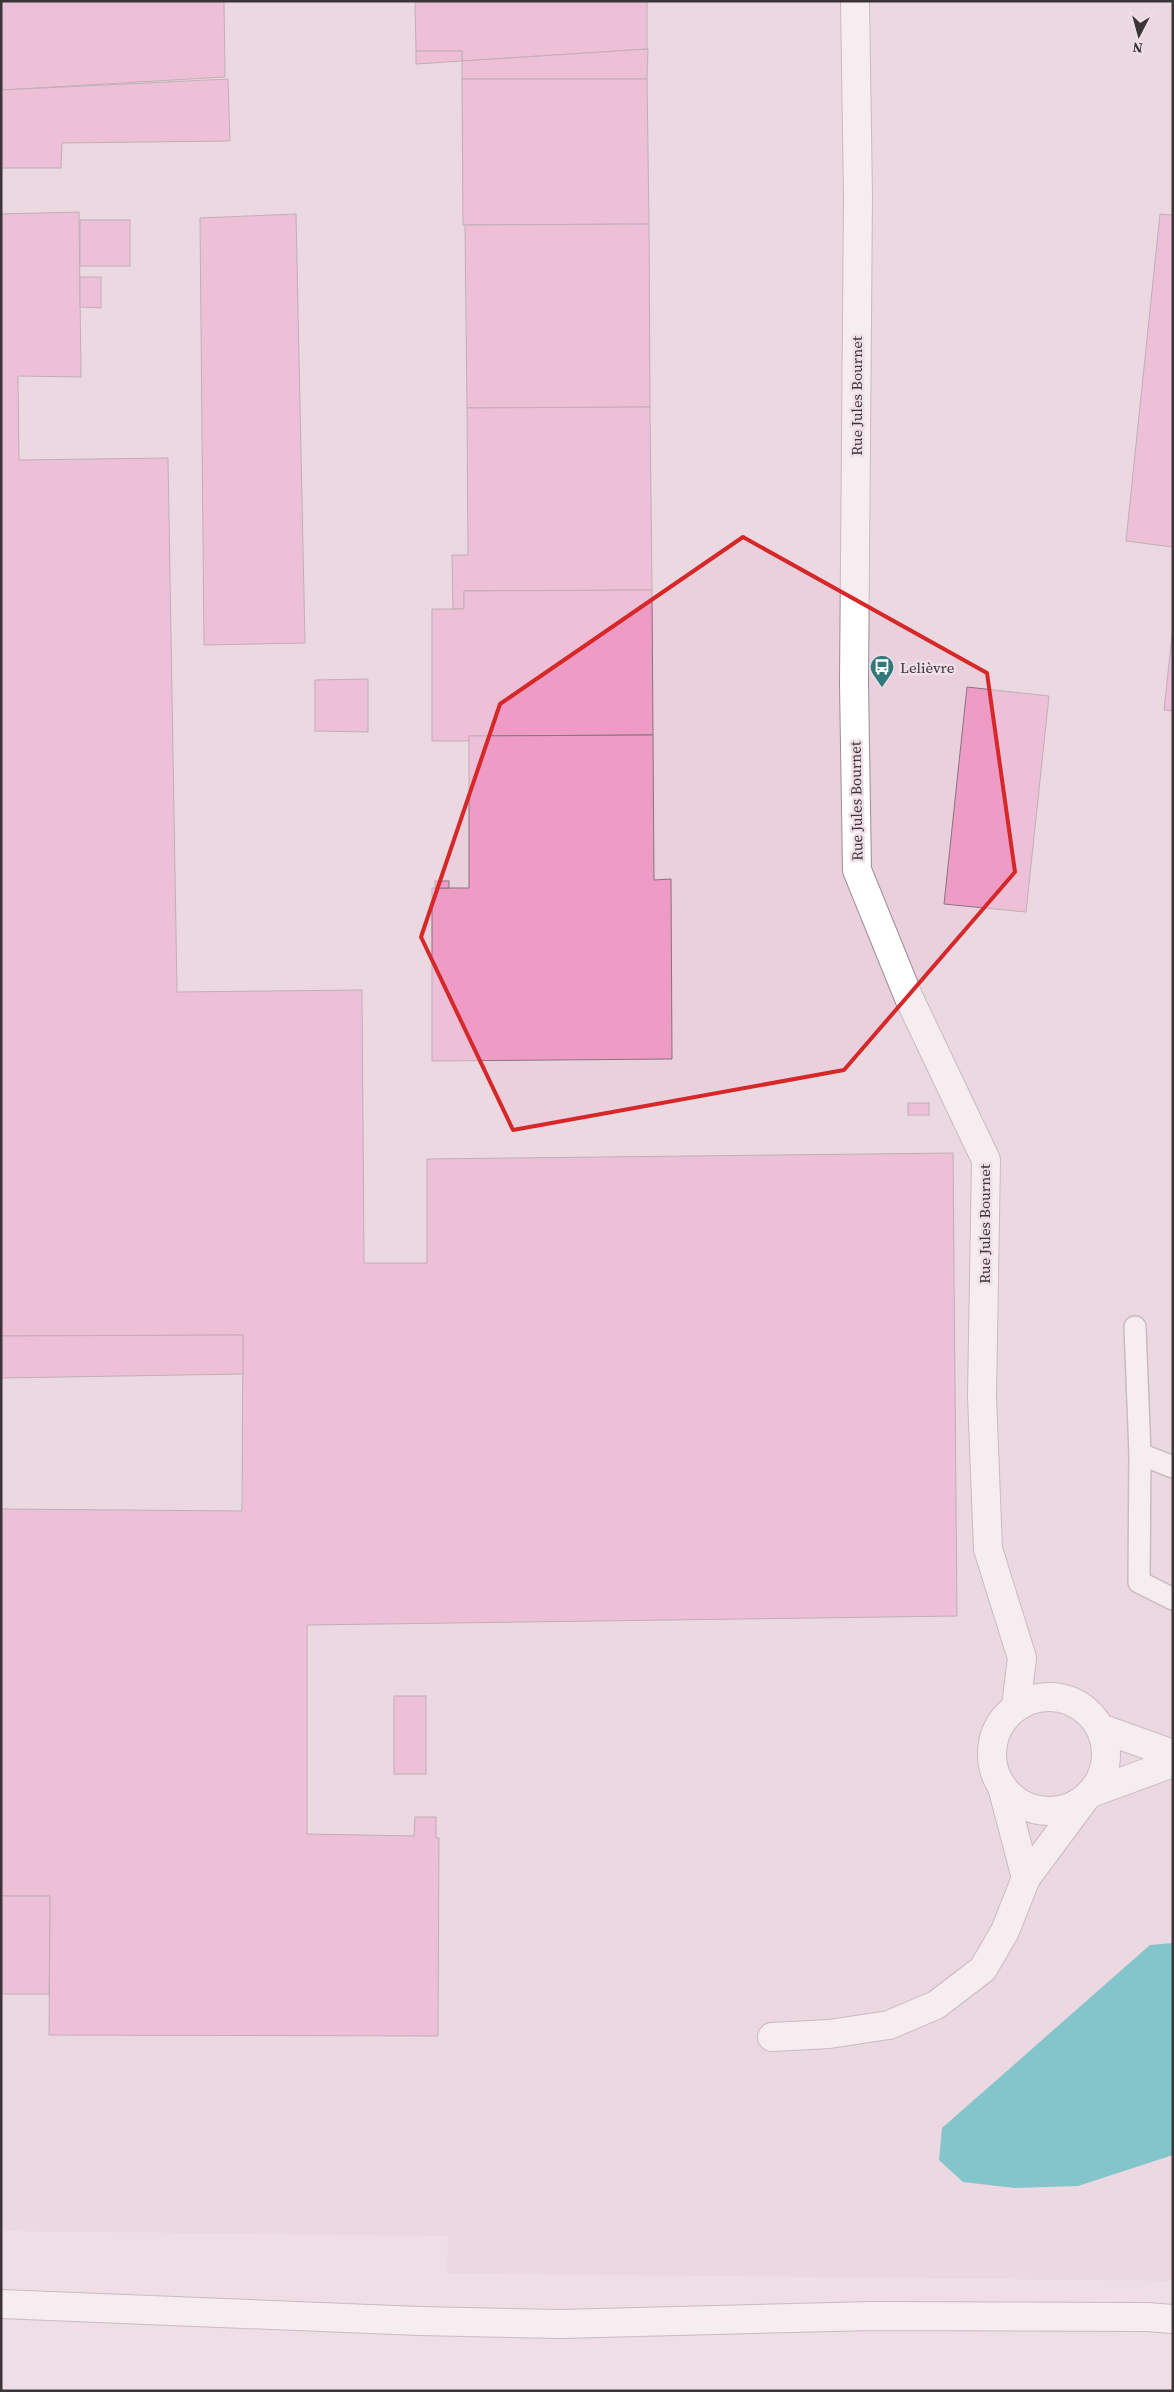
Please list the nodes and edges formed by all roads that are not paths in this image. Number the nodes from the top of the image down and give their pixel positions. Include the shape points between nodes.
1 (855, 1) edge
2 (1135, 1327) dead end
3 (1140, 1454) junction
4 (1173, 1467) edge
5 (1173, 1599) edge
6 (1022, 1658) junction
7 (1065, 1699) junction
8 (1016, 1708) junction
9 (1100, 1728) junction
10 (1173, 1754) edge
11 (1173, 1762) edge
12 (1002, 1787) junction
13 (1087, 1796) junction
14 (1026, 1878) junction
15 (772, 2037) dead end
16 (1, 2304) edge
17 (1173, 2320) edge

1 - 6 street, Rue Jules Bournet via 858,187 854,683 857,870 909,998 986,1160 982,1396 988,1549
2 - 3 lane
3 - 4 lane
3 - 5 lane via 1139,1582
6 - 7 street, Rue Jules Bournet
6 - 8 street, Rue Jules Bournet
7 - 8 street via 1031,1700
7 - 9 street via 1091,1715
8 - 12 street via 1003,1720 995,1736 992,1754
9 - 10 street
9 - 13 street via 1105,1741 1106,1762 1100,1782
11 - 13 street
12 - 13 street via 1015,1800 1032,1808 1050,1811 1068,1808
12 - 14 street
13 - 14 street
14 - 15 street via 1005,1931 983,1969 936,2005 889,2025 829,2034
16 - 17 street via 552,2324 872,2316 1147,2317

